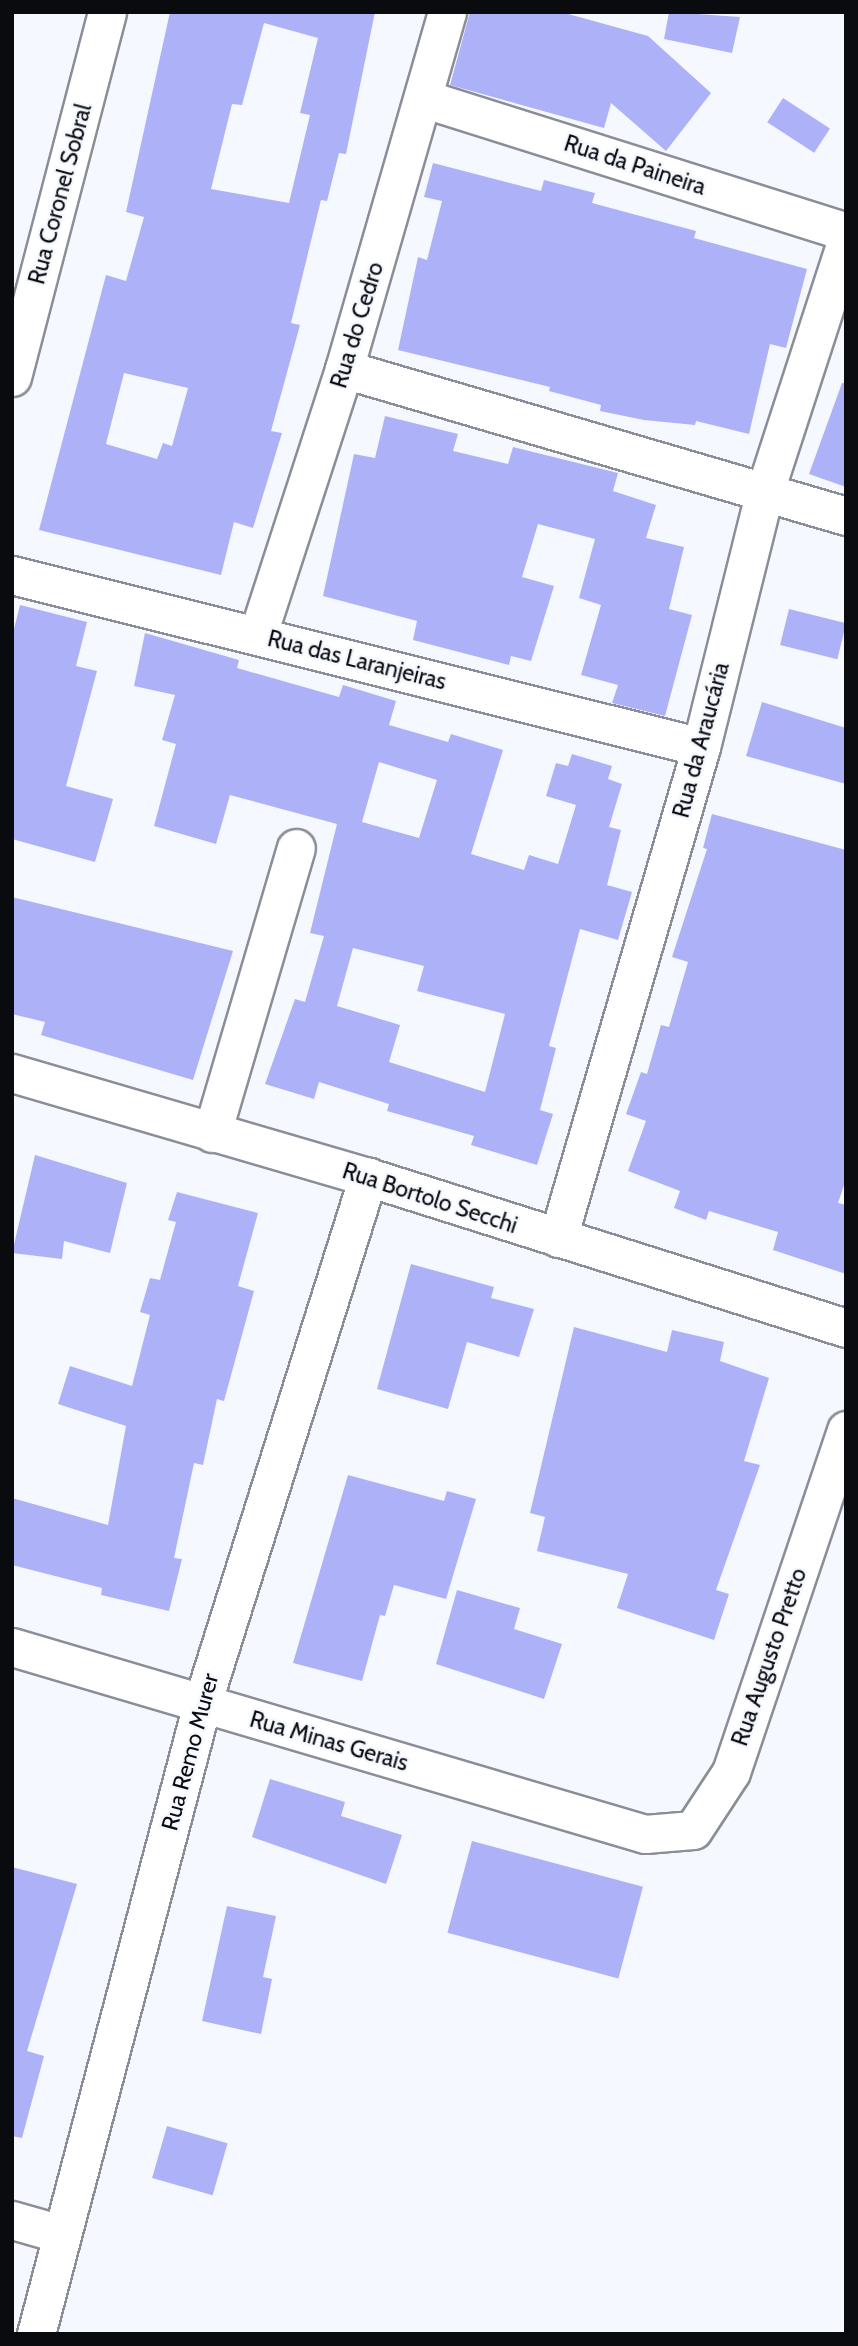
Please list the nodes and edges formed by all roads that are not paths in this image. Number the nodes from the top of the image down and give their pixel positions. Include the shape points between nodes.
1 (107, 12) edge
2 (447, 12) edge
3 (425, 99) junction
4 (846, 232) edge
5 (846, 242) edge
6 (344, 369) junction
7 (12, 377) edge
8 (764, 494) junction
9 (846, 516) edge
10 (12, 575) edge
11 (258, 635) junction
12 (701, 747) junction
13 (296, 848) dead end
14 (12, 1073) edge
15 (212, 1132) junction
16 (368, 1177) junction
17 (558, 1238) junction
18 (846, 1328) edge
19 (846, 1430) edge
20 (12, 1647) edge
21 (202, 1704) junction
22 (645, 1834) joint
23 (12, 2220) edge
24 (61, 2234) junction
25 (36, 2334) edge

1 - 7 street, Rua Coronel Sobral
2 - 3 street, Rua do Cedro
3 - 4 street, Rua da Paineira
3 - 6 street, Rua do Cedro
5 - 8 street, Rua da Araucária
6 - 8 street
6 - 11 street, Rua do Cedro
8 - 9 street
8 - 12 street, Rua da Araucária
10 - 11 street, Rua das Laranjeiras
11 - 12 street, Rua das Laranjeiras
12 - 17 street, Rua da Araucária
13 - 15 street
14 - 15 street, Rua Bortolo Secchi
15 - 16 street, Rua Bortolo Secchi
16 - 17 street, Rua Bortolo Secchi
16 - 21 street, Rua Remo Murer
17 - 18 street, Rua Bortolo Secchi
19 - 22 street, Rua Augusto Pretto via 730,1772 693,1830
20 - 21 street, Rua Minas Gerais
21 - 22 street, Rua Minas Gerais
21 - 24 street, Rua Remo Murer
23 - 24 street
24 - 25 street, Rua Remo Murer

